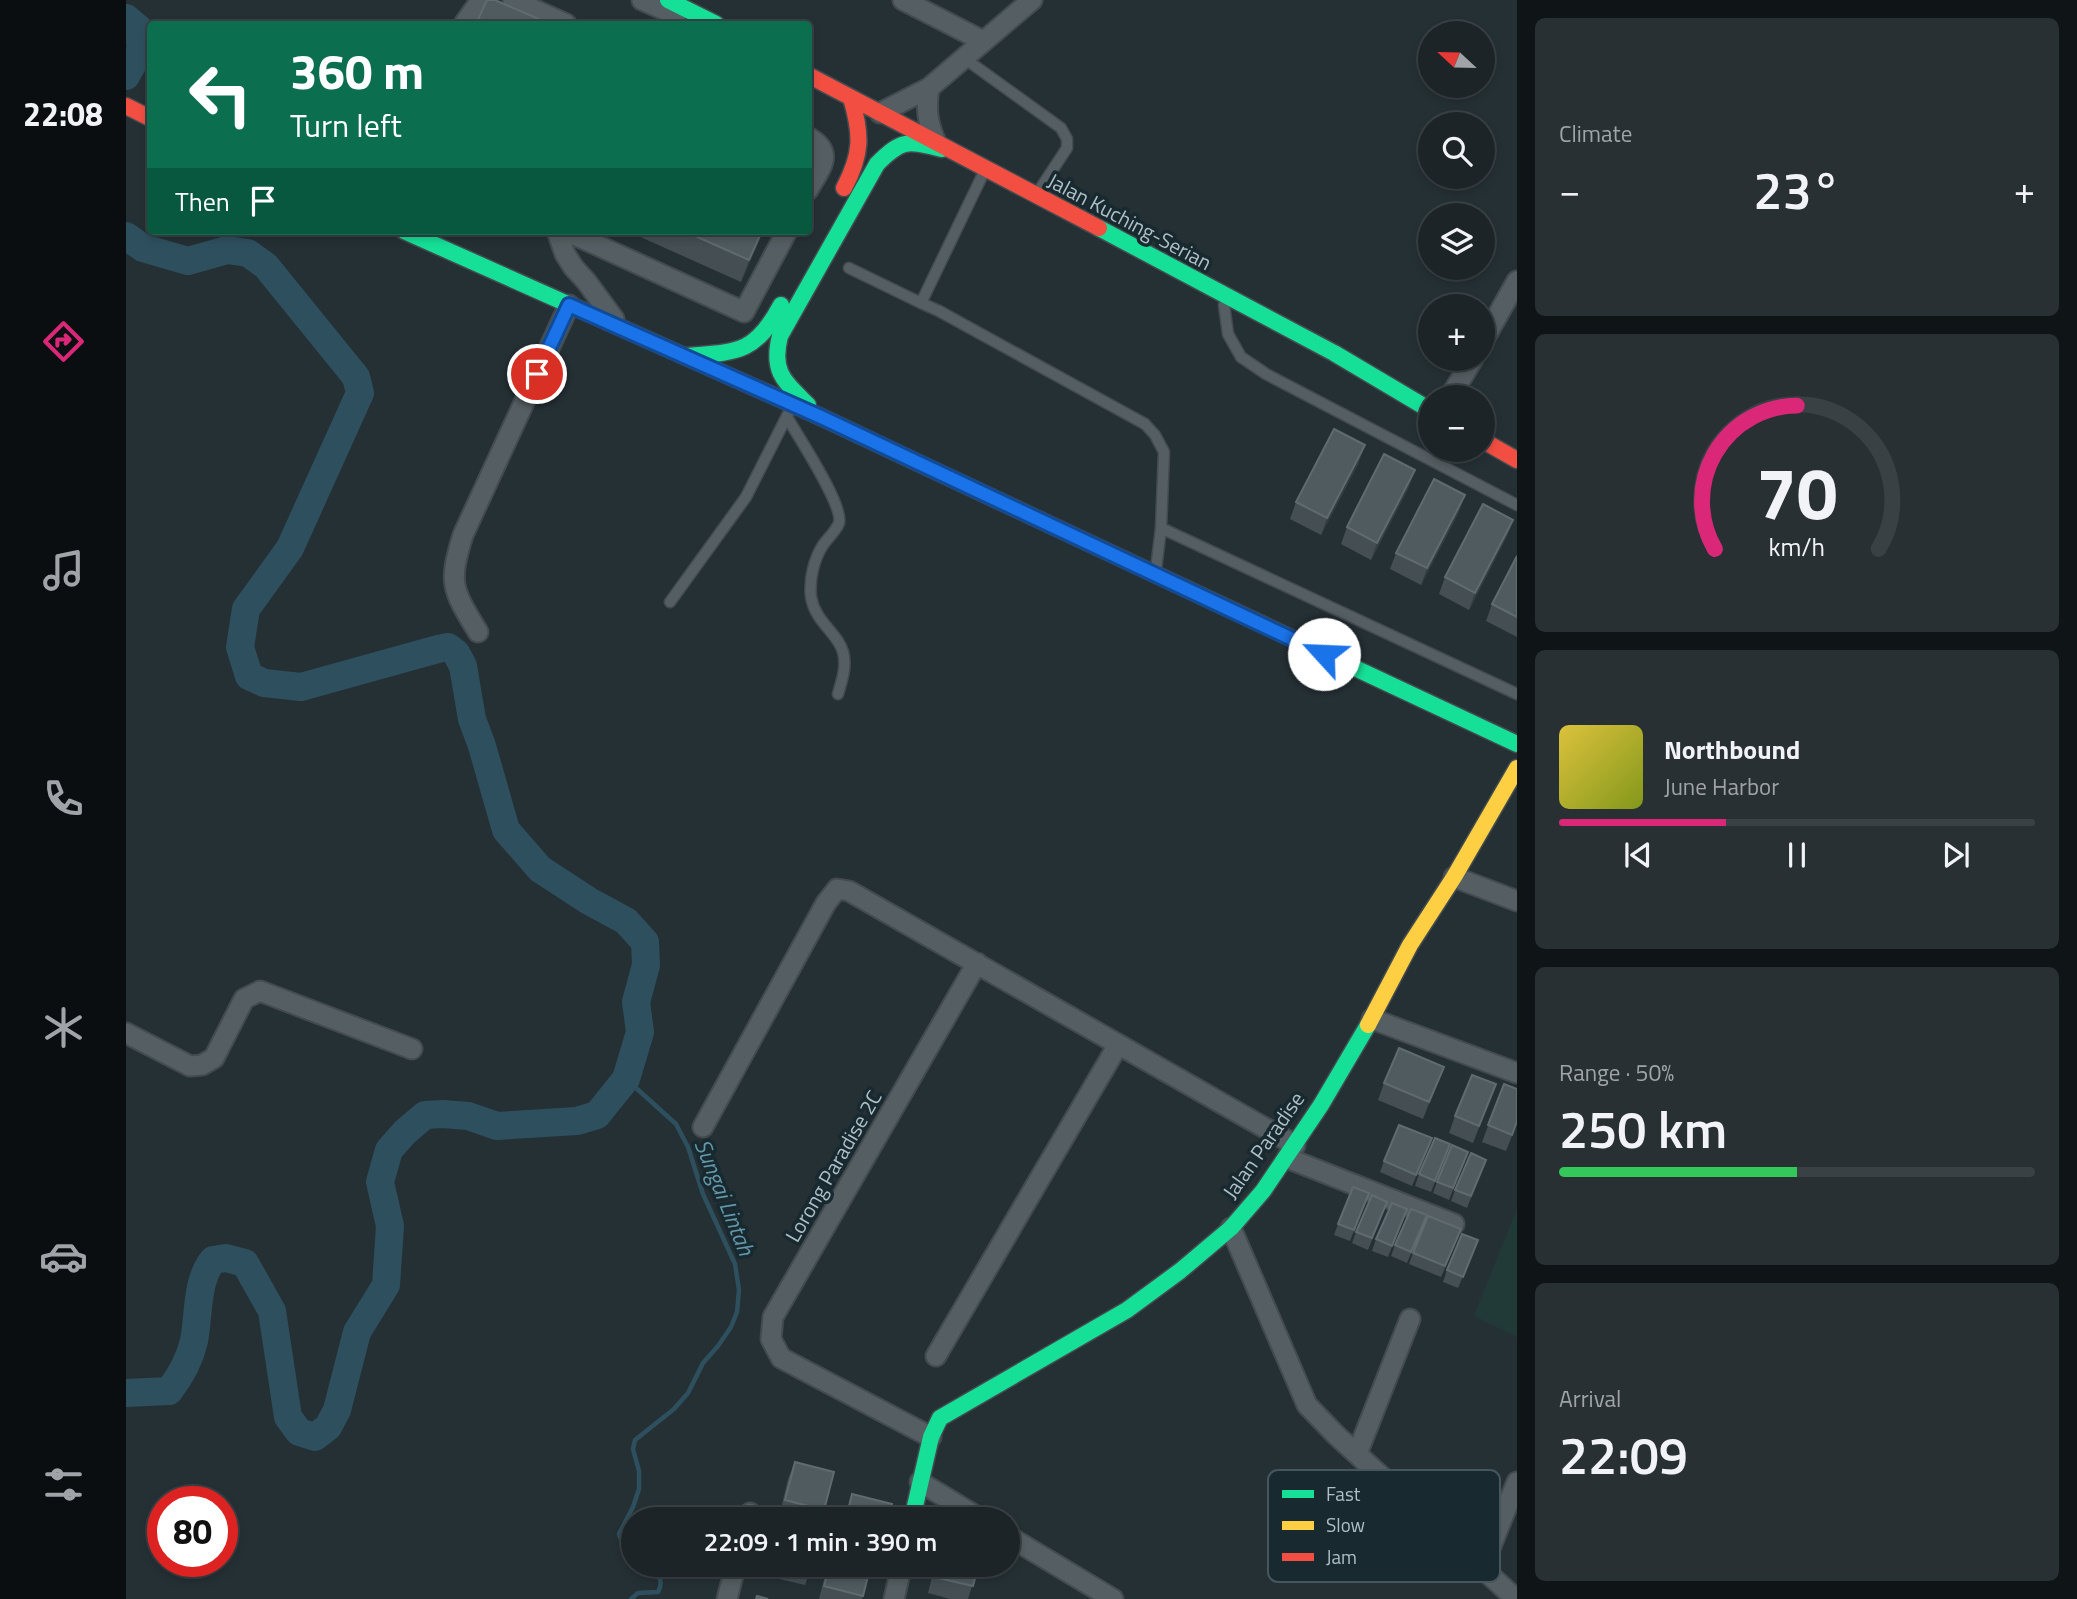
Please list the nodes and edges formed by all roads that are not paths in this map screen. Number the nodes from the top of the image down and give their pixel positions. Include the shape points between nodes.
1 (481, 0) edge
2 (513, 0) edge
3 (642, 0) edge
4 (668, 0) edge
5 (903, 0) edge
6 (1030, 1) edge
7 (466, 21) edge
8 (559, 21) edge
9 (689, 21) edge
10 (710, 21) edge
11 (982, 40) junction
12 (964, 58) junction
13 (812, 77) edge
14 (929, 88) junction
15 (851, 98) junction
16 (880, 113) junction
17 (812, 140) edge
18 (935, 140) junction
19 (956, 152) junction
20 (986, 168) junction
21 (812, 183) edge
22 (1036, 195) junction
23 (835, 204) dead end
24 (413, 235) edge
25 (558, 235) edge
26 (575, 235) edge
27 (785, 235) edge
28 (802, 264) dead end
29 (849, 268) dead end
30 (1517, 281) edge
31 (1223, 294) junction
32 (921, 303) junction
33 (569, 305) junction
34 (744, 312) junction
35 (1495, 320) edge
36 (769, 323) junction
37 (621, 328) junction
38 (686, 356) junction
39 (1418, 403) edge
40 (790, 411) junction
41 (821, 417) junction
42 (1495, 447) edge
43 (1517, 460) edge
44 (1517, 505) edge
45 (1161, 528) junction
46 (1156, 575) junction
47 (670, 602) dead end
48 (478, 632) dead end
49 (838, 694) dead end
50 (1517, 694) edge
51 (1517, 744) edge
52 (1517, 768) edge
53 (1454, 877) junction
54 (1517, 901) edge
55 (977, 964) junction
56 (1372, 1018) junction
57 (126, 1033) edge
58 (1118, 1045) junction
59 (412, 1049) dead end
60 (1517, 1073) edge
61 (703, 1127) dead end
62 (1291, 1151) junction
63 (1454, 1224) edge
64 (1231, 1228) junction
65 (1410, 1320) dead end
66 (936, 1356) dead end
67 (930, 1437) junction
68 (1357, 1454) junction
69 (1375, 1470) edge
70 (920, 1482) junction
71 (1517, 1482) edge
72 (915, 1507) edge
73 (961, 1507) edge
74 (1500, 1524) edge
75 (1020, 1545) edge
76 (733, 1577) edge
77 (899, 1577) edge
78 (1497, 1582) edge
79 (1085, 1591) edge
80 (727, 1599) edge
81 (894, 1599) edge
82 (1112, 1599) edge
83 (1516, 1599) edge

1 - 7 street
2 - 8 street
3 - 9 street
4 - 10 main road
5 - 11 street
6 - 11 street
11 - 12 street
12 - 14 street
12 - 22 lane via 1060,128 1067,139 1067,148
13 - 15 main road, Jalan Kuching-Serian
14 - 16 street
14 - 18 street via 926,105
15 - 16 main road, Jalan Kuching-Serian
15 - 23 main road via 860,125 861,149
16 - 18 main road, Jalan Kuching-Serian
17 - 21 street via 824,152
18 - 19 main road, Jalan Kuching-Serian
19 - 20 main road, Jalan Kuching-Serian
19 - 41 main road via 911,142 894,146 877,164 779,336 775,366 783,381
20 - 22 main road, Jalan Kuching-Serian
20 - 32 lane
22 - 31 main road, Jalan Kuching-Serian
24 - 33 main road
25 - 37 street via 574,268
26 - 34 street
27 - 34 street
28 - 36 main road
29 - 32 lane
30 - 35 street
31 - 39 main road, Jalan Kuching-Serian
31 - 44 lane via 1228,334 1241,357
32 - 45 lane via 1145,424 1164,452
33 - 37 main road
33 - 48 street via 453,566 456,594
34 - 36 street
36 - 38 main road via 750,345
37 - 38 main road
38 - 40 main road
40 - 41 main road
40 - 47 lane via 746,497
40 - 49 lane via 839,514 838,524 814,563 811,594 813,607 843,650 845,671
41 - 46 main road
42 - 43 main road
45 - 46 lane
45 - 50 lane
46 - 51 main road
52 - 53 main road, Jalan Paradise
53 - 54 street
53 - 56 main road, Jalan Paradise
55 - 58 street
55 - 61 street via 849,891 837,889
55 - 67 street, Lorong Paradise 2C via 773,1317 771,1339 781,1358
56 - 60 street
56 - 62 main road, Jalan Paradise
57 - 59 street via 190,1066 202,1065 214,1058 244,999 260,991
58 - 62 street
58 - 66 street
62 - 63 street
62 - 64 main road, Jalan Paradise
64 - 67 main road, Jalan Paradise via 1127,1310 940,1418
64 - 68 street via 1307,1405
65 - 68 street
67 - 70 main road, Jalan Paradise
68 - 69 street
70 - 72 main road, Jalan Paradise
70 - 73 street
71 - 74 street
75 - 79 street
76 - 80 street
77 - 81 street
78 - 83 street
79 - 82 street

